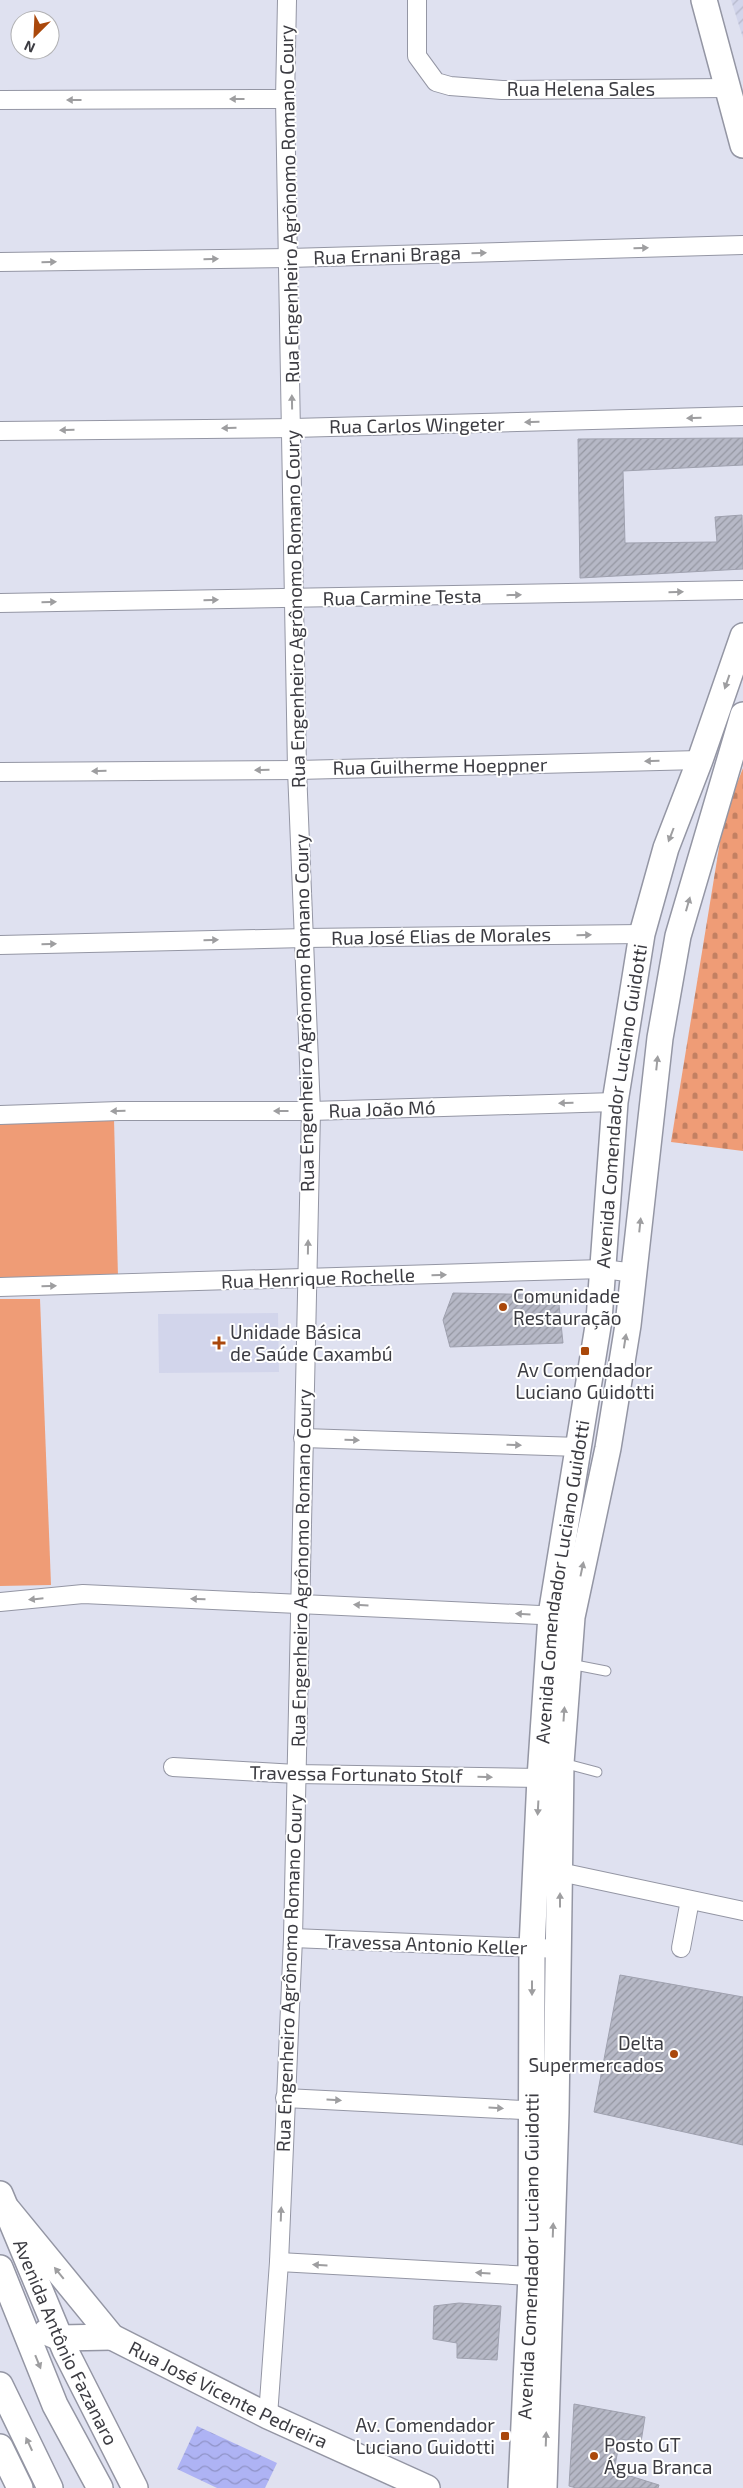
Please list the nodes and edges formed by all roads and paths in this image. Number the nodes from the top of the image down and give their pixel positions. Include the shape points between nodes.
1 (287, 0) edge
2 (416, 0) edge
3 (704, 0) edge
4 (728, 88) junction
5 (286, 99) junction
6 (0, 100) edge
7 (743, 145) edge
8 (743, 245) edge
9 (289, 258) junction
10 (0, 262) edge
11 (743, 416) edge
12 (293, 428) junction
13 (0, 431) edge
14 (743, 590) edge
15 (295, 599) junction
16 (0, 603) edge
17 (743, 636) edge
18 (743, 715) edge
19 (700, 760) junction
20 (297, 770) junction
21 (0, 772) edge
22 (642, 934) junction
23 (305, 938) junction
24 (0, 945) edge
25 (615, 1102) junction
26 (311, 1111) junction
27 (0, 1115) edge
28 (604, 1269) junction
29 (635, 1273) junction
30 (308, 1279) junction
31 (0, 1287) edge
32 (303, 1438) junction
33 (580, 1447) junction
34 (0, 1602) edge
35 (300, 1602) junction
36 (561, 1616) junction
37 (568, 1664) junction
38 (606, 1671) dead end
39 (561, 1763) junction
40 (173, 1768) dead end
41 (597, 1772) dead end
42 (296, 1774) junction
43 (540, 1778) junction
44 (560, 1872) junction
45 (690, 1900) junction
46 (743, 1911) edge
47 (293, 1938) junction
48 (532, 1948) junction
49 (681, 1948) dead end
50 (560, 1949) junction
51 (285, 2098) junction
52 (544, 2111) junction
53 (4, 2202) edge
54 (279, 2262) junction
55 (0, 2268) edge
56 (531, 2276) junction
57 (79, 2297) junction
58 (19, 2317) junction
59 (112, 2337) junction
60 (60, 2338) junction
61 (0, 2385) edge
62 (268, 2416) junction
63 (0, 2447) edge
64 (40, 2484) edge
65 (20, 2488) edge
66 (100, 2488) edge
67 (135, 2488) edge
68 (427, 2488) edge
69 (521, 2488) edge
70 (544, 2488) edge

1 - 5 street, Rua Engenheiro Agrônomo Romano Coury
2 - 4 street, Rua Helena Sales via 417,56 436,82 450,86 502,90
3 - 4 main road
4 - 7 main road
5 -> 6 street
5 - 9 street, Rua Engenheiro Agrônomo Romano Coury
9 -> 8 street, Rua Ernani Braga
10 -> 9 street, Rua Ernani Braga
12 -> 9 street, Rua Engenheiro Agrônomo Romano Coury
11 -> 12 street, Rua Carlos Wingeter
12 -> 13 street, Rua Carlos Wingeter
12 - 15 street, Rua Engenheiro Agrônomo Romano Coury
15 -> 14 street, Rua Carmine Testa
16 -> 15 street, Rua Carmine Testa
15 - 20 street, Rua Engenheiro Agrônomo Romano Coury
17 -> 19 main road, Avenida Comendador Luciano Guidotti
29 -> 18 main road, Avenida Comendador Luciano Guidotti via 660,1038 678,936
19 -> 20 street, Rua Guilherme Hoeppner
19 -> 22 main road, Avenida Comendador Luciano Guidotti via 666,848
20 -> 21 street, Rua Guilherme Hoeppner
20 - 23 street, Rua Engenheiro Agrônomo Romano Coury
23 -> 22 street, Rua José Elias de Morales
22 - 25 main road, Avenida Comendador Luciano Guidotti
24 -> 23 street, Rua José Elias de Morales
23 - 26 street, Rua Engenheiro Agrônomo Romano Coury
25 -> 26 street, Rua João Mó
25 - 28 main road, Avenida Comendador Luciano Guidotti
26 -> 27 street, Rua João Mó
30 -> 26 street, Rua Engenheiro Agrônomo Romano Coury
28 - 29 street, Rua Henrique Rochelle
30 -> 28 street, Rua Henrique Rochelle
28 - 33 main road, Avenida Comendador Luciano Guidotti
36 -> 29 main road, Avenida Comendador Luciano Guidotti via 608,1448
31 -> 30 street, Rua Henrique Rochelle
30 - 32 street, Rua Engenheiro Agrônomo Romano Coury
32 -> 33 street
32 - 35 street, Rua Engenheiro Agrônomo Romano Coury
33 - 36 main road, Avenida Comendador Luciano Guidotti
35 -> 34 street via 83,1594
36 -> 35 street
35 - 42 street, Rua Engenheiro Agrônomo Romano Coury
36 - 37 main road, Avenida Comendador Luciano Guidotti
36 - 43 main road, Avenida Comendador Luciano Guidotti
37 - 38 lane
39 -> 37 main road, Avenida Comendador Luciano Guidotti
39 - 41 lane
39 - 44 main road, Avenida Comendador Luciano Guidotti
40 - 42 street, Travessa Fortunato Stolf
42 -> 43 street, Travessa Fortunato Stolf
42 - 47 street, Rua Engenheiro Agrônomo Romano Coury
43 -> 48 main road, Avenida Comendador Luciano Guidotti
44 - 45 street
50 -> 44 main road, Avenida Comendador Luciano Guidotti
45 - 46 street
45 - 49 street
47 - 48 street, Travessa Antonio Keller
47 - 51 street, Rua Engenheiro Agrônomo Romano Coury
48 - 50 street, Travessa Antonio Keller
48 -> 52 main road, Avenida Comendador Luciano Guidotti
50 - 52 main road, Avenida Comendador Luciano Guidotti
51 -> 52 street
54 -> 51 street, Rua Engenheiro Agrônomo Romano Coury
52 - 56 main road, Avenida Comendador Luciano Guidotti
70 -> 52 main road, Avenida Comendador Luciano Guidotti
57 -> 53 main road, Rua José Vicente Pedreira
53 - 60 main road, Avenida Antônio Fazanaro
56 -> 54 street
54 - 62 street, Rua Engenheiro Agrônomo Romano Coury
55 - 58 main road, Avenida Antônio Fazanaro
56 - 69 main road, Avenida Comendador Luciano Guidotti
57 - 59 main road, Rua José Vicente Pedreira
57 - 60 main road via 78,2326
58 - 60 main road
58 -> 66 main road, Avenida Antônio Fazanaro via 55,2404
59 - 60 main road, Rua José Vicente Pedreira
59 - 62 main road, Rua José Vicente Pedreira
60 - 67 main road, Avenida Antônio Fazanaro
64 -> 61 main road
62 - 68 main road, Rua José Vicente Pedreira
63 - 65 main road

